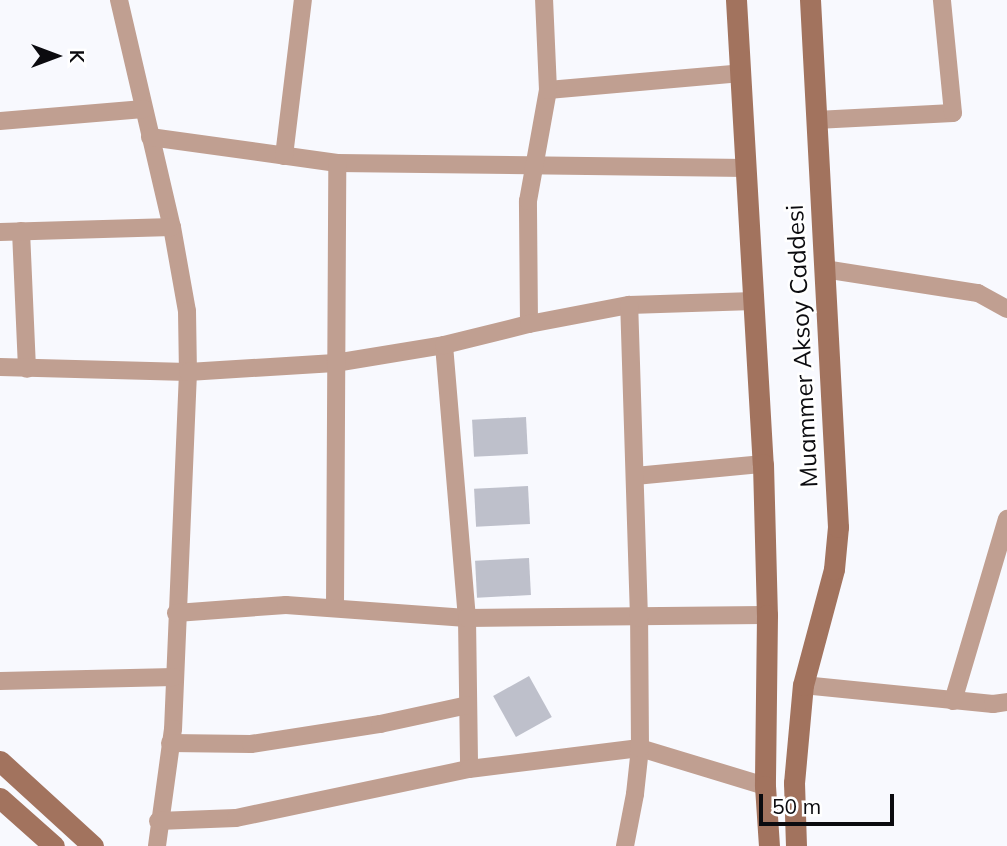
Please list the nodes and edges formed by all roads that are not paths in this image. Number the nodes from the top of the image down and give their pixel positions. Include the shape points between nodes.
1 (119, 0) edge
2 (303, 0) edge
3 (544, 0) edge
4 (736, 0) edge
5 (810, 0) edge
6 (942, 0) edge
7 (741, 73) junction
8 (548, 90) junction
9 (143, 109) junction
10 (816, 120) junction
11 (0, 121) edge
12 (150, 137) junction
13 (284, 156) junction
14 (337, 163) junction
15 (534, 167) junction
16 (746, 168) junction
17 (173, 227) junction
18 (22, 231) junction
19 (0, 232) edge
20 (824, 269) junction
21 (754, 301) junction
22 (629, 305) junction
23 (1007, 309) edge
24 (529, 324) junction
25 (444, 345) junction
26 (335, 363) junction
27 (0, 367) edge
28 (27, 369) junction
29 (188, 372) junction
30 (763, 464) junction
31 (635, 476) junction
32 (1007, 519) edge
33 (335, 607) junction
34 (176, 613) junction
35 (767, 615) junction
36 (467, 618) junction
37 (639, 618) junction
38 (174, 677) junction
39 (0, 681) edge
40 (803, 685) junction
41 (953, 701) junction
42 (1007, 702) edge
43 (468, 705) junction
44 (170, 743) junction
45 (639, 748) junction
46 (0, 761) edge
47 (469, 769) junction
48 (765, 786) junction
49 (0, 798) edge
50 (159, 821) junction
51 (54, 846) edge
52 (93, 846) edge
53 (157, 846) edge
54 (625, 846) edge
55 (768, 846) edge
56 (796, 846) edge

1 - 9 street
2 - 13 street
3 - 8 street
4 - 7 main road, Muammer Aksoy Caddesi
5 - 10 main road, Muammer Aksoy Caddesi
6 - 10 street via 953,113
7 - 8 street
7 - 16 main road, Muammer Aksoy Caddesi
8 - 15 street
9 - 11 street
9 - 12 street
10 - 20 main road, Muammer Aksoy Caddesi
12 - 13 street
12 - 17 street
13 - 14 street
14 - 15 street
14 - 26 street
15 - 16 street
15 - 24 street via 528,201
16 - 21 main road, Muammer Aksoy Caddesi
17 - 18 street
17 - 29 street via 187,311
18 - 19 street
18 - 28 street
20 - 23 street via 978,293
20 - 40 main road, Muammer Aksoy Caddesi via 838,527 834,569
21 - 22 street
21 - 30 main road, Muammer Aksoy Caddesi
22 - 24 street
22 - 31 street
24 - 25 street
25 - 26 street
25 - 36 street
26 - 29 street
26 - 33 street
27 - 28 street
28 - 29 street
29 - 34 street
30 - 31 street
30 - 35 main road, Muammer Aksoy Caddesi
31 - 37 street
32 - 41 street
33 - 34 street
33 - 36 street
34 - 38 street
35 - 37 street
35 - 48 main road, Muammer Aksoy Caddesi
36 - 37 street
36 - 43 street
37 - 45 street
38 - 39 street
38 - 44 street
40 - 41 street
40 - 56 main road, Muammer Aksoy Caddesi via 793,783
41 - 42 street
43 - 44 street via 251,744
43 - 47 street
44 - 50 street
45 - 47 street
45 - 48 street
45 - 54 street
46 - 52 main road
47 - 50 street via 278,811
48 - 55 main road, Muammer Aksoy Caddesi
49 - 51 main road
50 - 53 street

